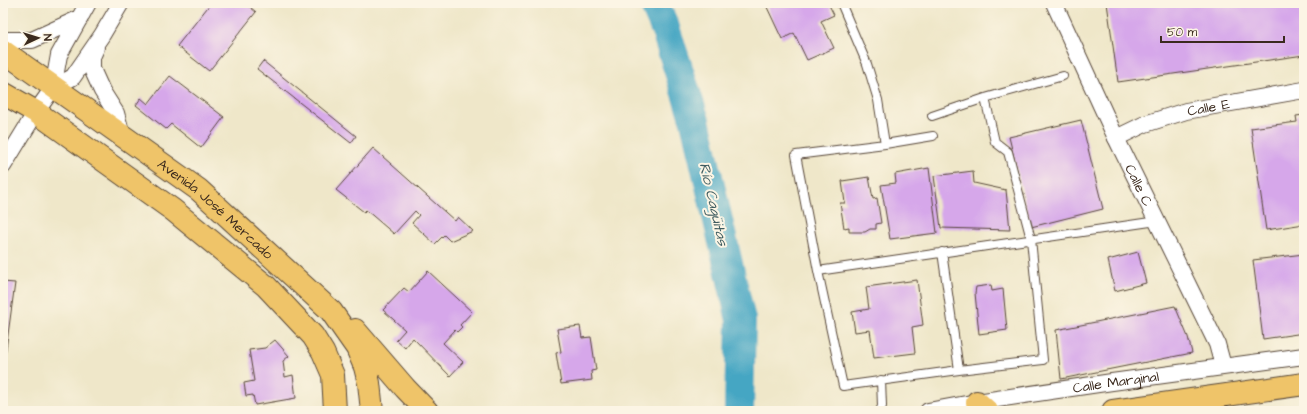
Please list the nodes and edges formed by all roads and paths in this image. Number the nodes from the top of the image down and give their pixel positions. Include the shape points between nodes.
1 (88, 3) edge
2 (121, 3) edge
3 (841, 3) edge
4 (1054, 3) edge
5 (80, 18) junction
6 (102, 35) junction
7 (3, 40) edge
8 (3, 51) edge
9 (1063, 76) dead end
10 (53, 88) junction
11 (1304, 90) edge
12 (3, 93) edge
13 (985, 98) junction
14 (36, 112) junction
15 (932, 116) dead end
16 (122, 135) junction
17 (933, 136) dead end
18 (1116, 138) junction
19 (885, 144) junction
20 (3, 166) edge
21 (1157, 221) junction
22 (1031, 239) junction
23 (942, 252) junction
24 (818, 271) junction
25 (331, 311) junction
26 (1304, 356) edge
27 (1223, 366) junction
28 (959, 370) junction
29 (333, 375) junction
30 (881, 380) junction
31 (1304, 384) edge
32 (982, 406) edge
33 (321, 411) edge
34 (335, 411) edge
35 (372, 411) edge
36 (428, 411) edge
37 (880, 411) edge
38 (928, 411) edge
39 (1112, 411) edge

1 - 5 street
2 - 6 street
3 - 19 lane via 868,64 878,100
4 - 18 street, Calle C
5 - 7 street via 32,40
5 - 10 street via 59,55
6 - 10 street via 74,77
6 - 16 street via 92,57 92,69 102,92 116,113
8 - 10 main road, Avenida José Mercado
9 - 13 lane
10 - 14 street
10 - 16 main road, Avenida José Mercado
11 - 18 street, Calle E via 1186,111 1145,124
12 - 14 main road, Avenida José Mercado
13 - 15 lane
13 - 22 lane via 995,142 1008,152
14 - 20 street
14 - 29 main road, Avenida José Mercado via 173,210 266,286 313,336
16 - 25 main road, Avenida José Mercado via 200,190
17 - 19 lane
18 - 21 street, Calle C
19 - 24 lane via 796,155
21 - 22 lane
21 - 27 street, Calle C via 1217,344
22 - 23 lane
22 - 28 lane via 1043,360
23 - 24 lane
23 - 28 lane
24 - 30 lane via 843,386
25 - 35 main road, Avenida José Mercado via 357,348 365,367
25 - 36 main road via 348,321
26 - 27 street, Calle Marginal
27 - 32 street, Calle Marginal
28 - 30 lane
29 - 33 main road
29 - 34 main road, Avenida José Mercado
30 - 37 lane
31 - 39 main road via 1200,402
32 - 38 street, Calle Marginal

